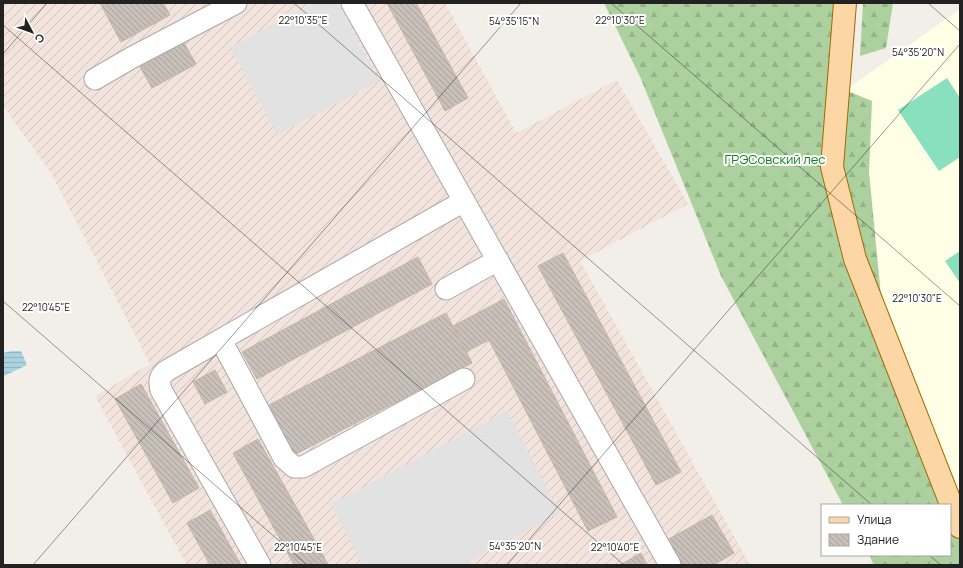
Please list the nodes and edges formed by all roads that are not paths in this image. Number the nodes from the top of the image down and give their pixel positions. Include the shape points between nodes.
1 (236, 3) edge
2 (352, 3) edge
3 (845, 3) edge
4 (95, 79) dead end
5 (464, 201) junction
6 (498, 260) junction
7 (446, 289) dead end
8 (221, 340) junction
9 (464, 379) dead end
10 (951, 504) edge
11 (951, 504) edge
12 (960, 527) edge
13 (260, 565) edge
14 (670, 565) edge

1 - 4 lane
2 - 5 lane
3 - 10 main road via 832,167 855,259
5 - 6 lane
5 - 8 lane
6 - 7 lane
6 - 14 lane
8 - 9 lane via 284,458 294,467 303,468
8 - 13 lane via 166,371 160,376 159,382 161,390
11 - 12 main road

